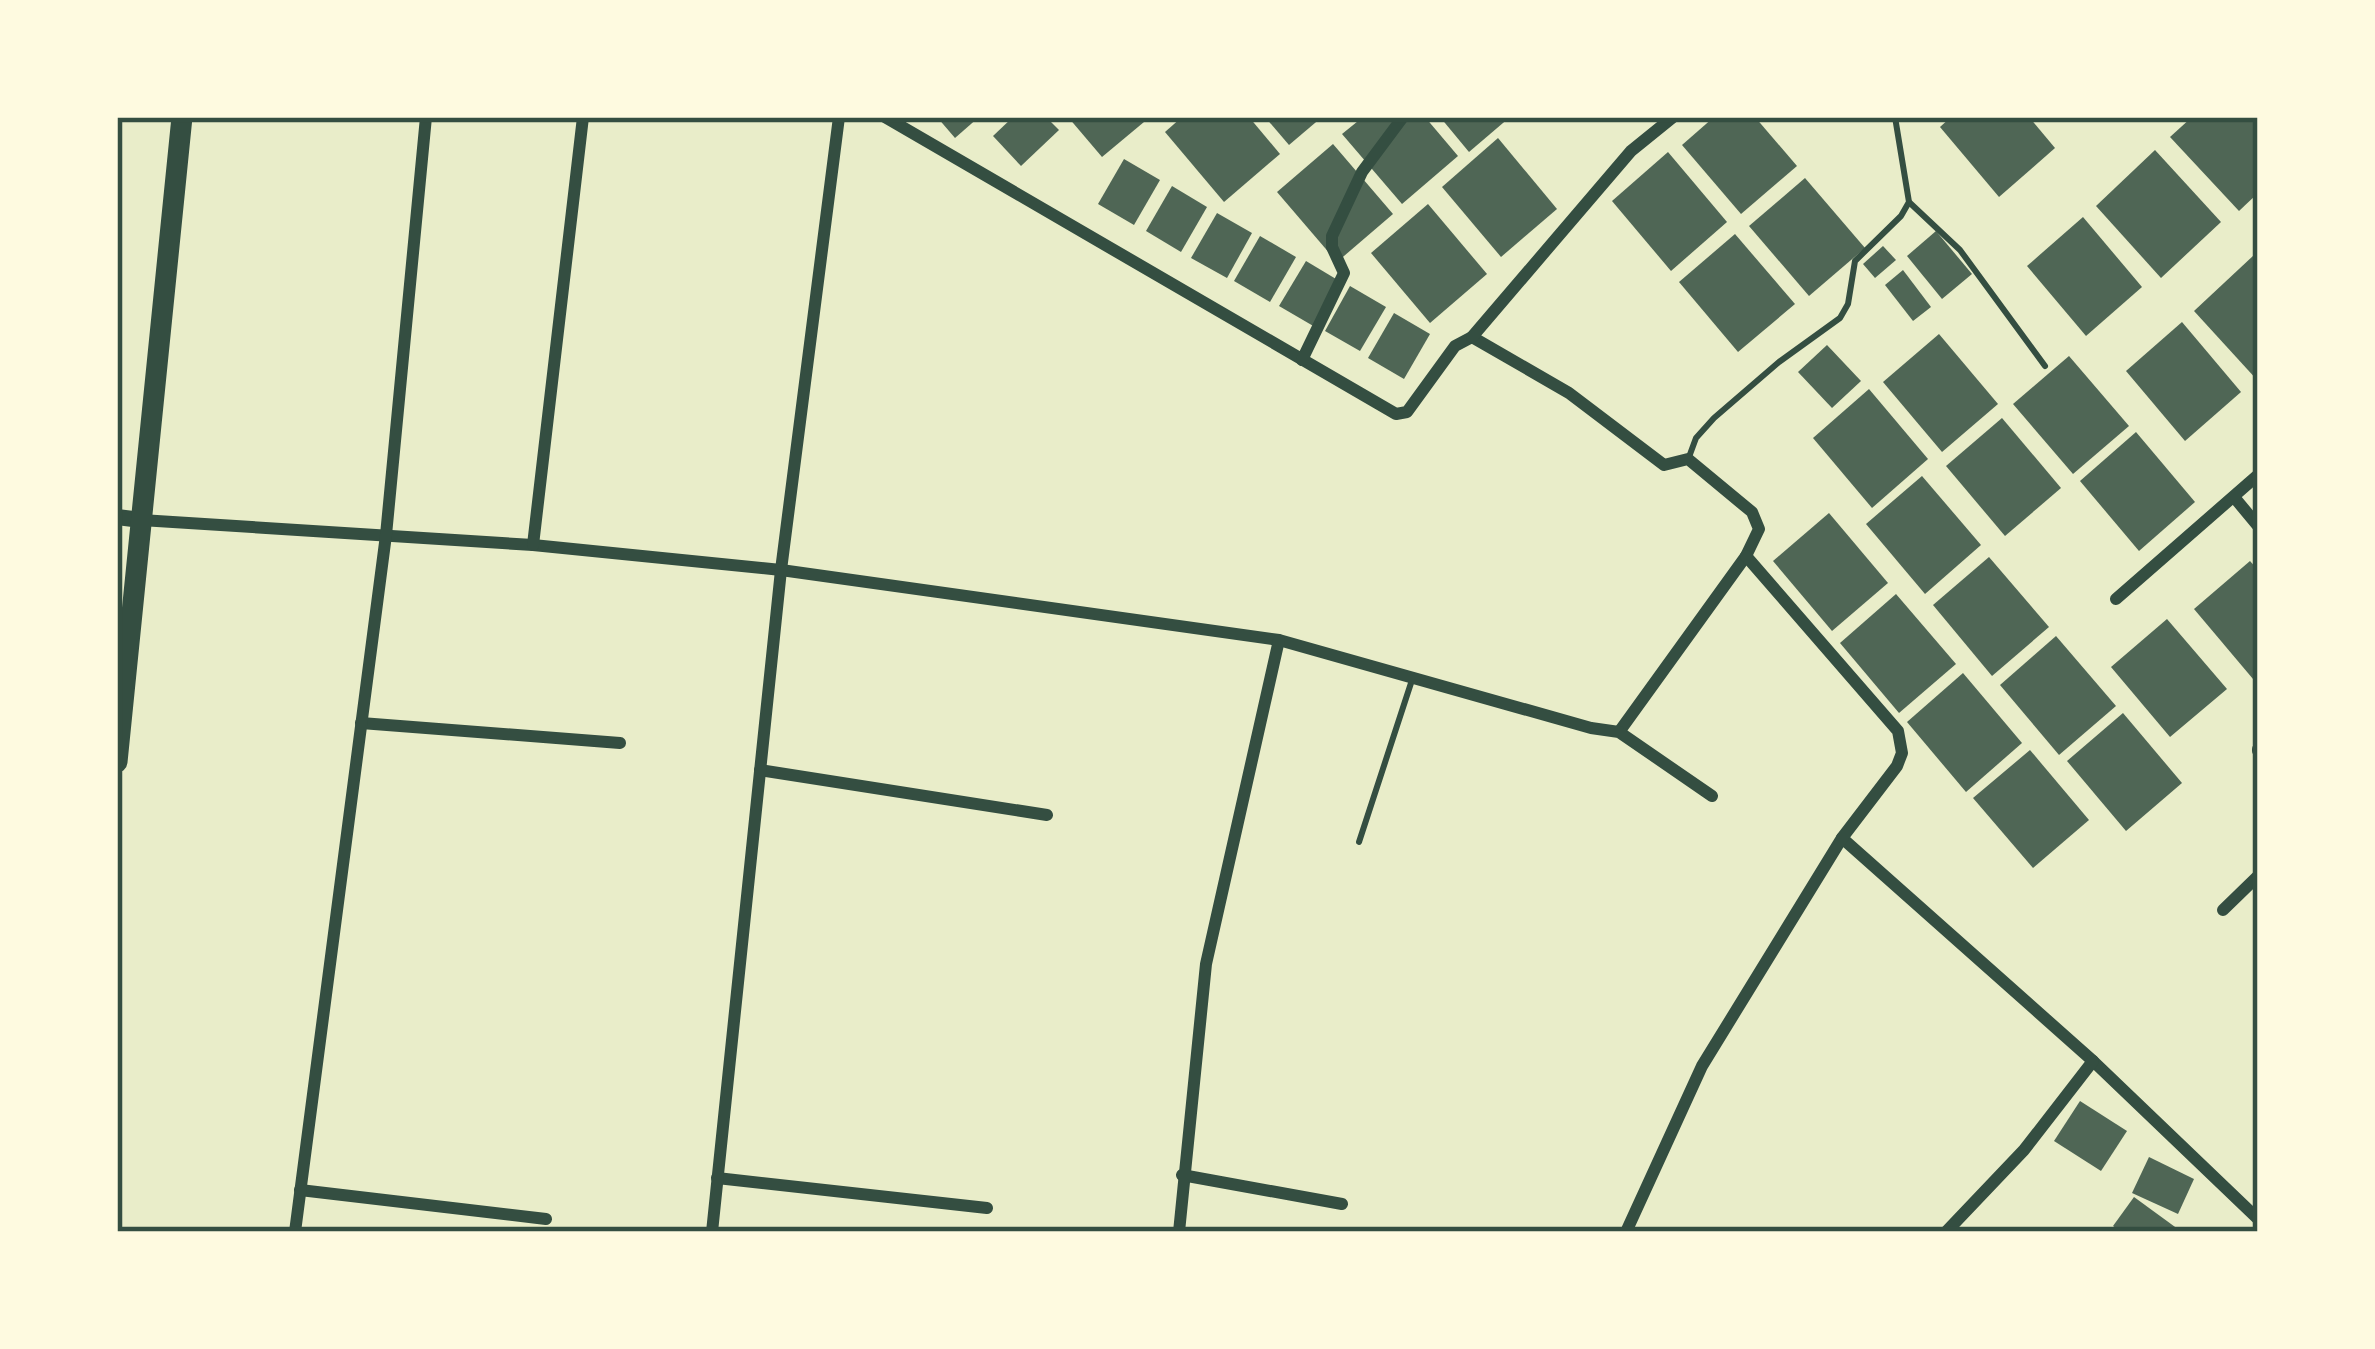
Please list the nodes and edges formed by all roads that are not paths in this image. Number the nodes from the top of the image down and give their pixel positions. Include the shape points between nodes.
1 (182, 117) edge
2 (426, 117) edge
3 (583, 117) edge
4 (839, 117) edge
5 (885, 117) edge
6 (1403, 117) edge
7 (1673, 117) edge
8 (1895, 117) edge
9 (1909, 202) junction
10 (1472, 337) junction
11 (1302, 360) junction
12 (2045, 366) dead end
13 (1688, 459) junction
14 (2258, 475) edge
15 (2234, 497) junction
16 (117, 518) edge
17 (141, 520) junction
18 (2258, 526) edge
19 (386, 536) junction
20 (533, 545) junction
21 (1745, 556) junction
22 (781, 570) junction
23 (2116, 599) dead end
24 (1279, 640) junction
25 (1413, 677) junction
26 (361, 723) junction
27 (1619, 732) junction
28 (620, 743) dead end
29 (117, 761) edge
30 (760, 770) junction
31 (1712, 796) dead end
32 (1047, 815) dead end
33 (1842, 838) junction
34 (1359, 842) dead end
35 (2258, 876) edge
36 (2223, 910) dead end
37 (2093, 1061) junction
38 (1182, 1175) junction
39 (717, 1178) junction
40 (300, 1190) junction
41 (1342, 1204) dead end
42 (987, 1208) dead end
43 (2258, 1219) edge
44 (546, 1220) dead end
45 (296, 1232) edge
46 (712, 1232) edge
47 (1179, 1232) edge
48 (1626, 1232) edge
49 (1946, 1232) edge

1 - 17 main road
2 - 19 street
3 - 20 street
4 - 22 street
5 - 11 street
6 - 11 street via 1362,172 1332,236 1344,273
7 - 10 street via 1631,151
8 - 9 lane
9 - 12 lane via 1972,265
9 - 13 lane via 1855,261 1840,318 1714,418
10 - 11 street via 1455,346 1402,414
10 - 13 street via 1570,392 1664,465
13 - 21 street via 1758,522
14 - 15 street
15 - 18 street
15 - 23 street
16 - 17 street
17 - 19 street
17 - 29 main road
19 - 20 street
19 - 26 street
20 - 22 street
21 - 27 street
21 - 33 street via 1898,731 1897,766
22 - 24 street
22 - 30 street
24 - 25 street
24 - 38 street via 1206,964
25 - 27 street
25 - 34 lane
26 - 28 street
26 - 40 street
27 - 31 street
30 - 32 street
30 - 39 street
33 - 37 street
33 - 48 street via 1702,1066
35 - 36 street
37 - 43 street
37 - 49 street
38 - 41 street
38 - 47 street
39 - 42 street
39 - 46 street
40 - 44 street
40 - 45 street

